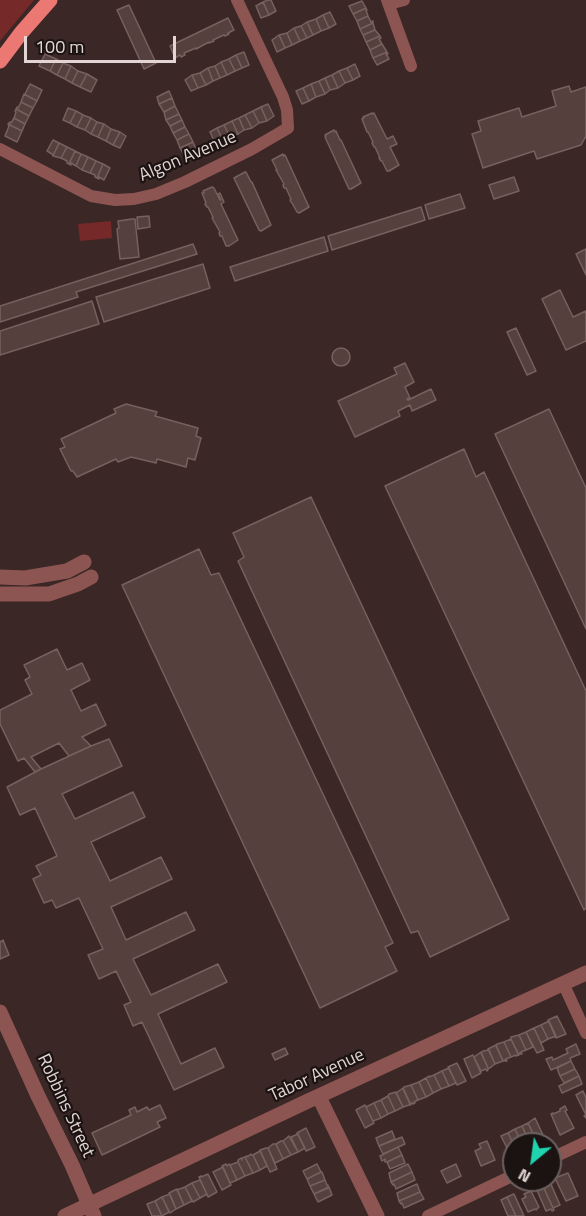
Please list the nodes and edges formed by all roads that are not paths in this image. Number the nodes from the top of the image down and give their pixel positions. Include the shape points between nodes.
1 (50, 0) edge
2 (237, 0) edge
3 (404, 0) edge
4 (388, 2) edge
5 (0, 61) edge
6 (411, 66) dead end
7 (0, 149) edge
8 (84, 562) dead end
9 (0, 577) edge
10 (91, 577) dead end
11 (0, 594) edge
12 (586, 973) edge
13 (563, 983) junction
14 (0, 1012) edge
15 (586, 1033) edge
16 (319, 1096) junction
17 (586, 1142) edge
18 (562, 1153) edge
19 (502, 1182) edge
20 (92, 1210) edge
21 (65, 1216) edge
22 (376, 1216) edge
23 (428, 1216) edge

1 - 5 main road
2 - 7 street, Algon Avenue via 282,97 288,128 185,182 134,200 92,196
3 - 4 street
4 - 6 street
8 - 9 street via 67,572
10 - 11 street via 48,594
12 - 13 street, Tabor Avenue
13 - 15 street
13 - 16 street, Tabor Avenue
14 - 20 street, Robbins Street
16 - 20 street, Tabor Avenue
16 - 22 street
17 - 18 street
19 - 23 street
20 - 21 street, Tabor Avenue

